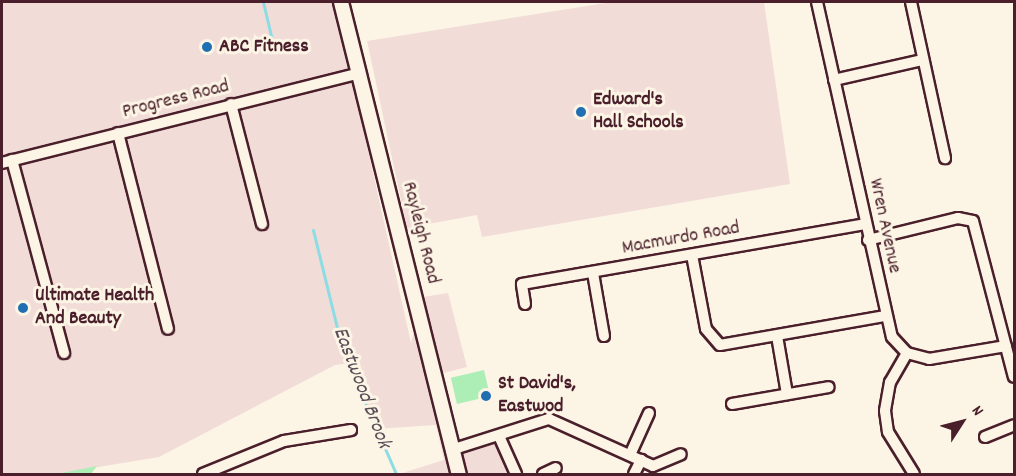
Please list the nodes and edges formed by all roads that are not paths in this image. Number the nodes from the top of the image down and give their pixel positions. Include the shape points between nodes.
1 (342, 2) edge
2 (817, 2) edge
3 (911, 2) edge
4 (923, 60) junction
5 (360, 73) junction
6 (834, 80) junction
7 (231, 104) junction
8 (118, 133) junction
9 (945, 158) dead end
10 (7, 162) edge
11 (262, 224) dead end
12 (865, 224) junction
13 (868, 240) junction
14 (692, 255) junction
15 (593, 273) junction
16 (525, 304) dead end
17 (885, 316) junction
18 (168, 329) dead end
19 (604, 336) dead end
20 (777, 336) junction
21 (1006, 346) junction
22 (64, 353) dead end
23 (907, 353) junction
24 (1014, 377) edge
25 (829, 387) dead end
26 (787, 394) junction
27 (732, 404) dead end
28 (649, 413) dead end
29 (1014, 425) edge
30 (351, 430) dead end
31 (499, 436) junction
32 (985, 437) dead end
33 (451, 450) junction
34 (681, 454) dead end
35 (630, 455) junction
36 (641, 460) junction
37 (556, 468) dead end
38 (203, 474) edge
39 (459, 474) edge
40 (516, 474) edge
41 (543, 474) edge
42 (634, 474) edge
43 (914, 474) edge

1 - 5 main road, Rayleigh Road
2 - 6 street, Wren Avenue
3 - 4 street
4 - 6 street
4 - 9 street
5 - 7 street, Progress Road
5 - 33 main road, Rayleigh Road
6 - 12 street, Wren Avenue
7 - 8 street, Progress Road
7 - 11 street
8 - 10 street, Progress Road
8 - 18 street
10 - 22 street
12 - 13 street, Wren Avenue
12 - 14 street, Macmurdo Road
13 - 17 street, Wren Avenue
13 - 21 street via 958,218 973,221
14 - 15 street, Macmurdo Road
14 - 20 street via 706,329 714,342
15 - 16 street, Macmurdo Road via 522,284
15 - 19 street
17 - 20 street
17 - 23 street, Wren Avenue via 892,337
20 - 26 street
21 - 23 street via 938,359
21 - 24 street
23 - 43 street via 887,392 885,422
25 - 26 street
26 - 27 street
28 - 35 street
29 - 32 street
30 - 38 street via 284,441
31 - 33 street
31 - 35 street via 549,419
31 - 40 street
33 - 39 main road, Rayleigh Road
34 - 36 street via 656,466
35 - 36 street
36 - 42 street
37 - 41 street

